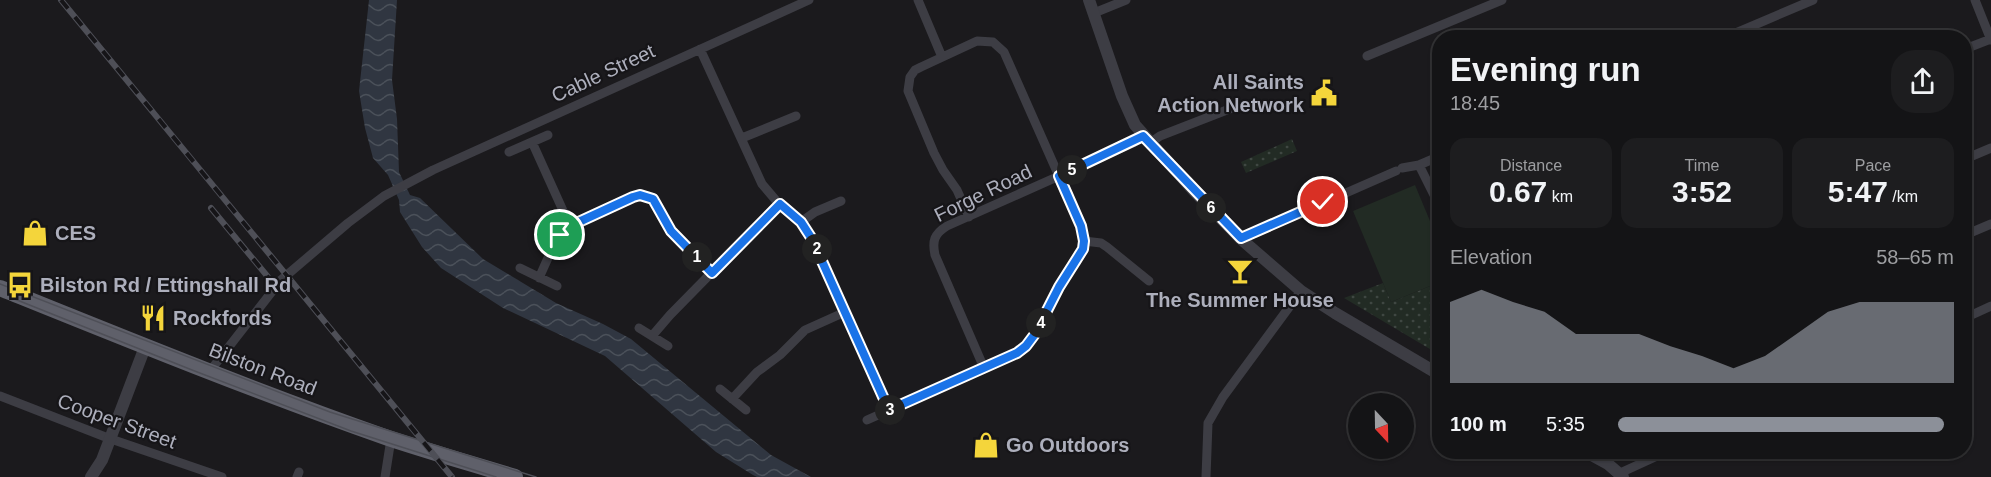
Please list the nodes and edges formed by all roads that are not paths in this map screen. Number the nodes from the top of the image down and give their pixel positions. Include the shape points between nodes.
1 (809, 0) edge
2 (918, 0) edge
3 (1089, 0) edge
4 (1126, 0) edge
5 (1502, 0) edge
6 (1813, 0) edge
7 (1975, 0) edge
8 (1094, 13) junction
9 (1743, 30) edge
10 (1991, 39) edge
11 (1972, 46) edge
12 (700, 49) junction
13 (1367, 56) dead end
14 (942, 57) junction
15 (1232, 108) dead end
16 (796, 116) dead end
17 (548, 135) dead end
18 (742, 138) junction
19 (1147, 140) junction
20 (532, 142) junction
21 (1991, 148) edge
22 (509, 152) dead end
23 (1972, 156) edge
24 (1432, 159) edge
25 (1419, 165) junction
26 (1059, 176) junction
27 (1432, 191) edge
28 (841, 201) dead end
29 (780, 204) junction
30 (969, 216) junction
31 (801, 222) junction
32 (1991, 224) edge
33 (570, 226) junction
34 (1972, 232) edge
35 (1241, 238) junction
36 (1084, 241) junction
37 (520, 268) dead end
38 (712, 273) junction
39 (539, 278) junction
40 (1149, 281) dead end
41 (557, 286) dead end
42 (0, 288) edge
43 (1301, 291) junction
44 (1991, 306) edge
45 (845, 312) junction
46 (1972, 315) edge
47 (639, 328) dead end
48 (652, 336) junction
49 (668, 346) dead end
50 (144, 347) junction
51 (984, 368) junction
52 (1432, 370) edge
53 (210, 371) junction
54 (720, 389) dead end
55 (0, 396) edge
56 (732, 399) junction
57 (746, 410) dead end
58 (889, 410) junction
59 (867, 420) dead end
60 (108, 438) junction
61 (391, 439) junction
62 (1599, 459) edge
63 (1652, 459) edge
64 (1621, 475) edge
65 (91, 477) edge
66 (222, 477) edge
67 (385, 477) edge
68 (515, 477) edge
69 (1206, 477) edge

1 - 12 street, Cable Street
2 - 14 street
3 - 8 street
4 - 8 street
5 - 13 street
6 - 9 street
7 - 10 street
8 - 19 street via 1127,110
10 - 11 street
12 - 18 street
12 - 53 street, Cable Street via 384,196 281,280
14 - 26 street via 977,41 998,45
14 - 30 street via 915,70 908,91 934,153
15 - 19 street, Forge Road
16 - 18 street
17 - 20 street
18 - 29 street via 762,184
19 - 26 street, Forge Road
19 - 35 street
20 - 22 street
20 - 33 street
21 - 23 street
24 - 25 street
25 - 27 street
25 - 35 street via 1399,169
26 - 30 street, Forge Road
26 - 36 street
28 - 31 street
29 - 31 street
29 - 38 street
30 - 51 street, Forge Road via 941,230 933,247
31 - 45 street
32 - 34 street
33 - 38 street via 633,197 647,196 656,203 671,231
33 - 39 street via 556,240
35 - 43 street
36 - 40 street via 1101,243
36 - 51 street via 1026,346
37 - 39 street
38 - 48 street
39 - 41 street
42 - 50 highway, Bilston Road
43 - 52 street
43 - 69 street via 1208,423
44 - 46 street
45 - 56 street via 805,330
45 - 58 street
47 - 48 street
48 - 49 street
50 - 53 highway, Bilston Road
50 - 60 street
51 - 58 street
53 - 61 highway, Bilston Road
54 - 56 street
55 - 60 street, Cooper Street
56 - 57 street
58 - 59 street
60 - 65 street via 102,460
60 - 66 street, Cooper Street
61 - 67 street
61 - 68 highway, Bilston Road
62 - 64 street
63 - 64 street

